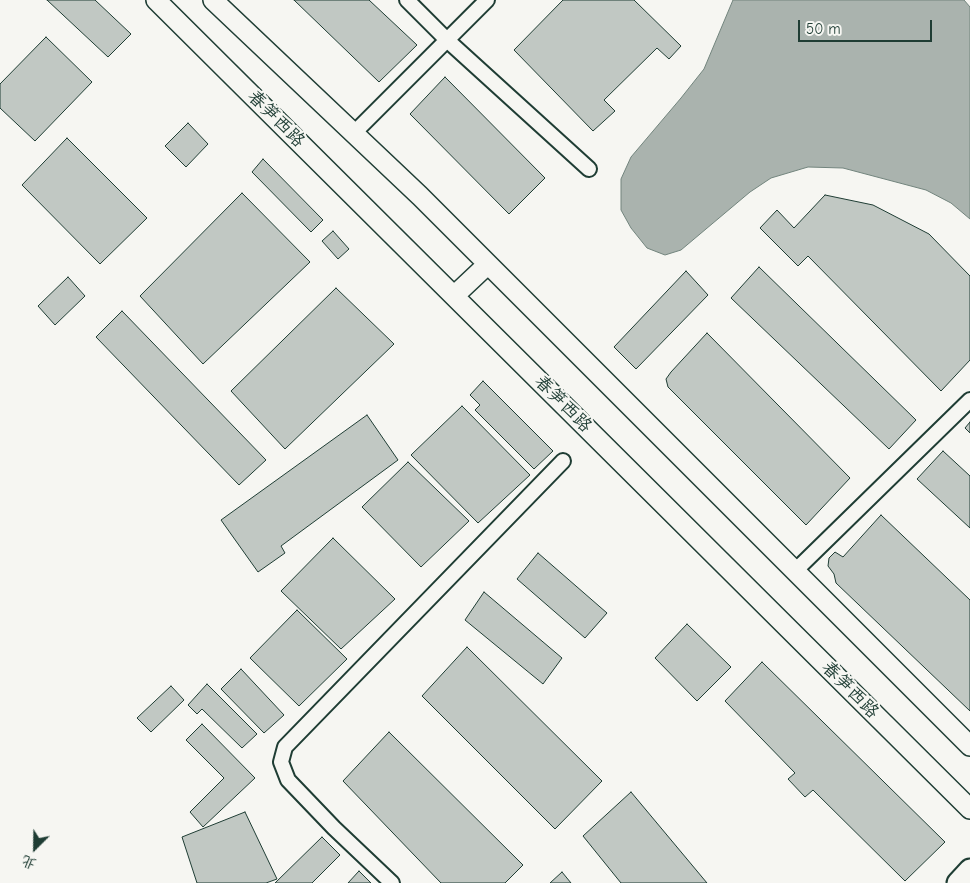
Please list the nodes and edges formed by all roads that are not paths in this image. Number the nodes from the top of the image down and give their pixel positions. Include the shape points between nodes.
1 (156, 0) edge
2 (213, 0) edge
3 (407, 0) edge
4 (488, 0) edge
5 (447, 40) junction
6 (354, 133) junction
7 (589, 169) dead end
8 (488, 264) junction
9 (454, 296) junction
10 (970, 400) edge
11 (563, 461) dead end
12 (795, 571) junction
13 (970, 746) edge
14 (970, 809) edge
15 (970, 870) edge
16 (392, 883) edge
17 (958, 883) edge

1 - 9 main road, 春笋西路
2 - 6 main road
3 - 5 street
4 - 5 street
5 - 6 street
5 - 7 street
6 - 8 main road
8 - 9 main road
8 - 12 main road
9 - 14 main road, 春笋西路
10 - 12 street
11 - 16 street via 285,747 281,762 288,780
12 - 13 main road
15 - 17 main road

